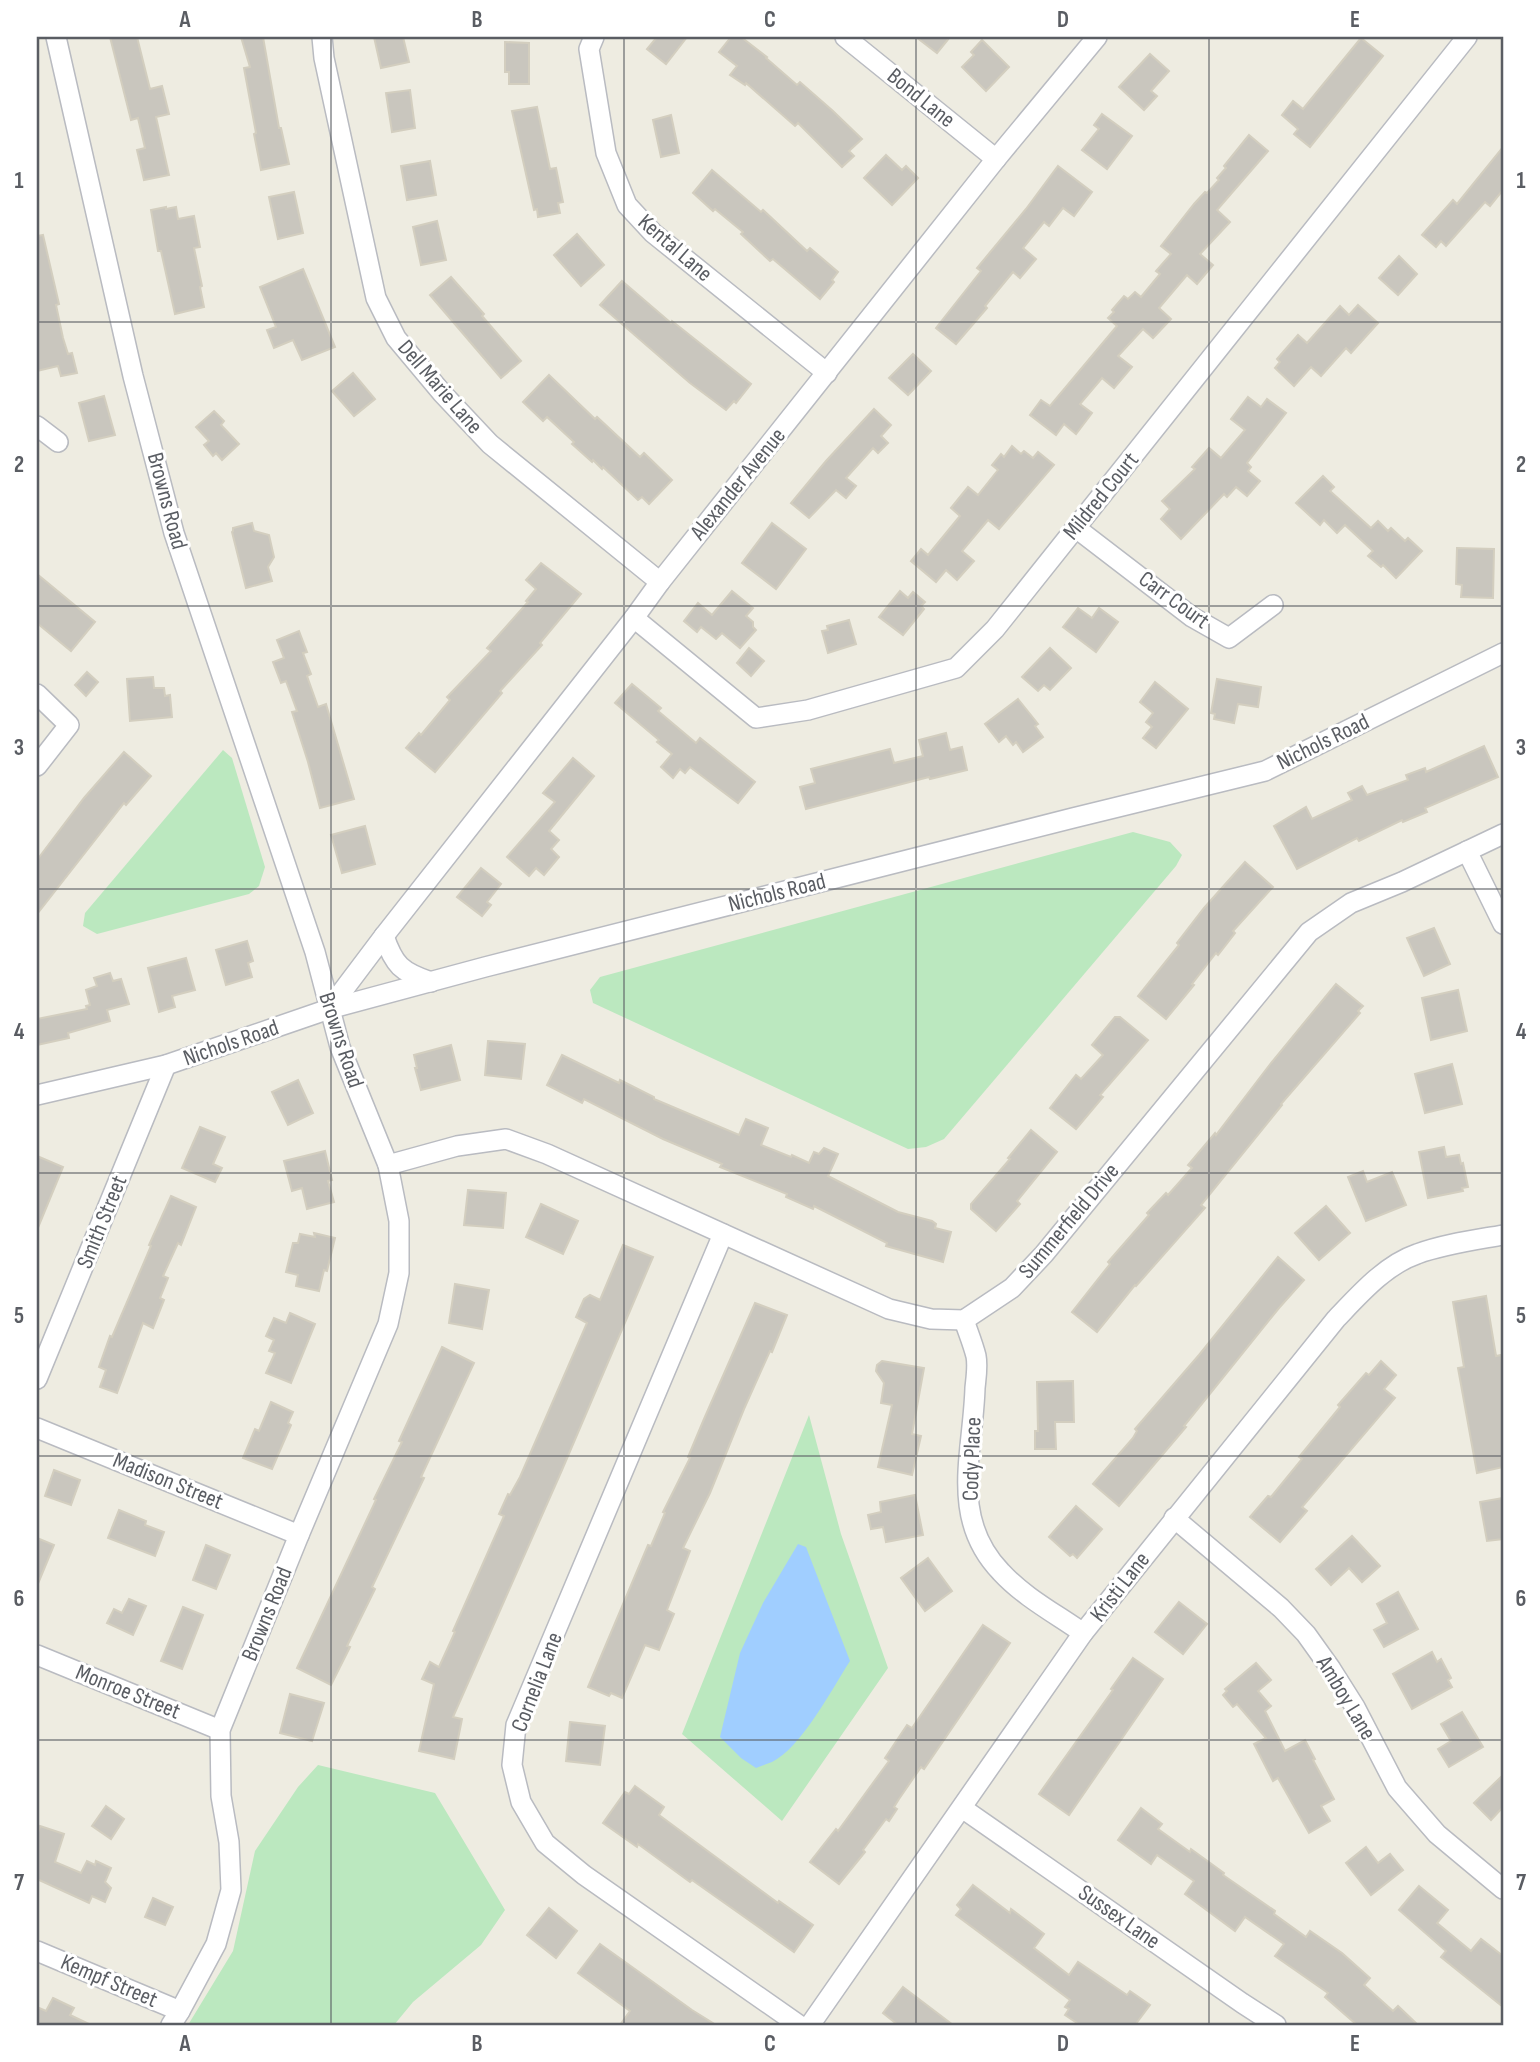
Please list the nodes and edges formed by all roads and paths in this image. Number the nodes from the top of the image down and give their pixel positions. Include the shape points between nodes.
1 (56, 37) edge
2 (322, 37) edge
3 (594, 37) edge
4 (845, 37) edge
5 (1097, 37) edge
6 (1467, 37) edge
7 (996, 159) junction
8 (827, 373) junction
9 (37, 425) edge
10 (58, 442) dead end
11 (1076, 528) junction
12 (660, 582) junction
13 (1273, 605) dead end
14 (635, 618) junction
15 (1503, 653) edge
16 (37, 694) edge
17 (37, 766) edge
18 (1503, 834) edge
19 (1467, 850) junction
20 (1503, 924) edge
21 (384, 936) junction
22 (430, 982) junction
23 (329, 1009) junction
24 (166, 1065) junction
25 (37, 1095) edge
26 (388, 1165) junction
27 (723, 1234) junction
28 (1503, 1235) edge
29 (964, 1320) junction
30 (37, 1379) edge
31 (37, 1428) edge
32 (1174, 1518) junction
33 (299, 1535) junction
34 (1083, 1633) junction
35 (37, 1655) edge
36 (220, 1730) junction
37 (962, 1808) junction
38 (1503, 1889) edge
39 (37, 1951) edge
40 (176, 2018) edge
41 (799, 2025) edge
42 (810, 2025) edge
43 (1276, 2025) edge

1 - 23 street, Browns Road via 174,533 315,952
2 - 12 street, Dell Marie Lane via 376,298 396,338 490,444
3 - 8 street, Kental Lane via 589,49 606,153 627,205 653,233
4 - 7 street, Bond Lane
5 - 7 street, Alexander Avenue
6 - 11 street, Mildred Court
7 - 8 street, Alexander Avenue
8 - 12 street, Alexander Avenue
9 - 10 street
11 - 13 street, Carr Court via 1192,617 1229,638
11 - 14 street, Mildred Court via 995,629 956,668 808,710 756,718
12 - 14 street, Alexander Avenue
14 - 21 street, Alexander Avenue
15 - 22 street, Nichols Road via 1265,771
16 - 17 street via 69,725
18 - 19 street, Summerfield Drive
19 - 20 street
19 - 29 street, Summerfield Drive via 1350,903 1309,932 1044,1254 1012,1288
21 - 22 street via 390,956 404,972
21 - 23 street, Alexander Avenue
22 - 23 street, Nichols Road
23 - 24 street, Nichols Road
23 - 26 street, Browns Road
24 - 25 street, Nichols Road
24 - 30 street, Smith Street
26 - 27 street via 457,1146 506,1139
26 - 33 street, Browns Road via 399,1221 399,1273 388,1324
27 - 29 street via 889,1309 931,1319
27 - 41 street, Cornelia Lane via 516,1724 513,1765 521,1802 545,1843
28 - 32 street, Kristi Lane via 1416,1254 1362,1292
29 - 34 street, Cody Place via 976,1357 967,1495 972,1522 984,1550 1002,1573
31 - 33 street, Madison Street
32 - 34 street, Kristi Lane
32 - 38 street, Amboy Lane via 1306,1634 1354,1707 1397,1788 1437,1834
33 - 36 street, Browns Road
34 - 37 street, Kristi Lane
35 - 36 street, Monroe Street
36 - 40 street, Browns Road via 220,1796 229,1842 231,1890 216,1944
37 - 42 street, Kristi Lane
37 - 43 street, Sussex Lane
39 - 40 street, Kempf Street

